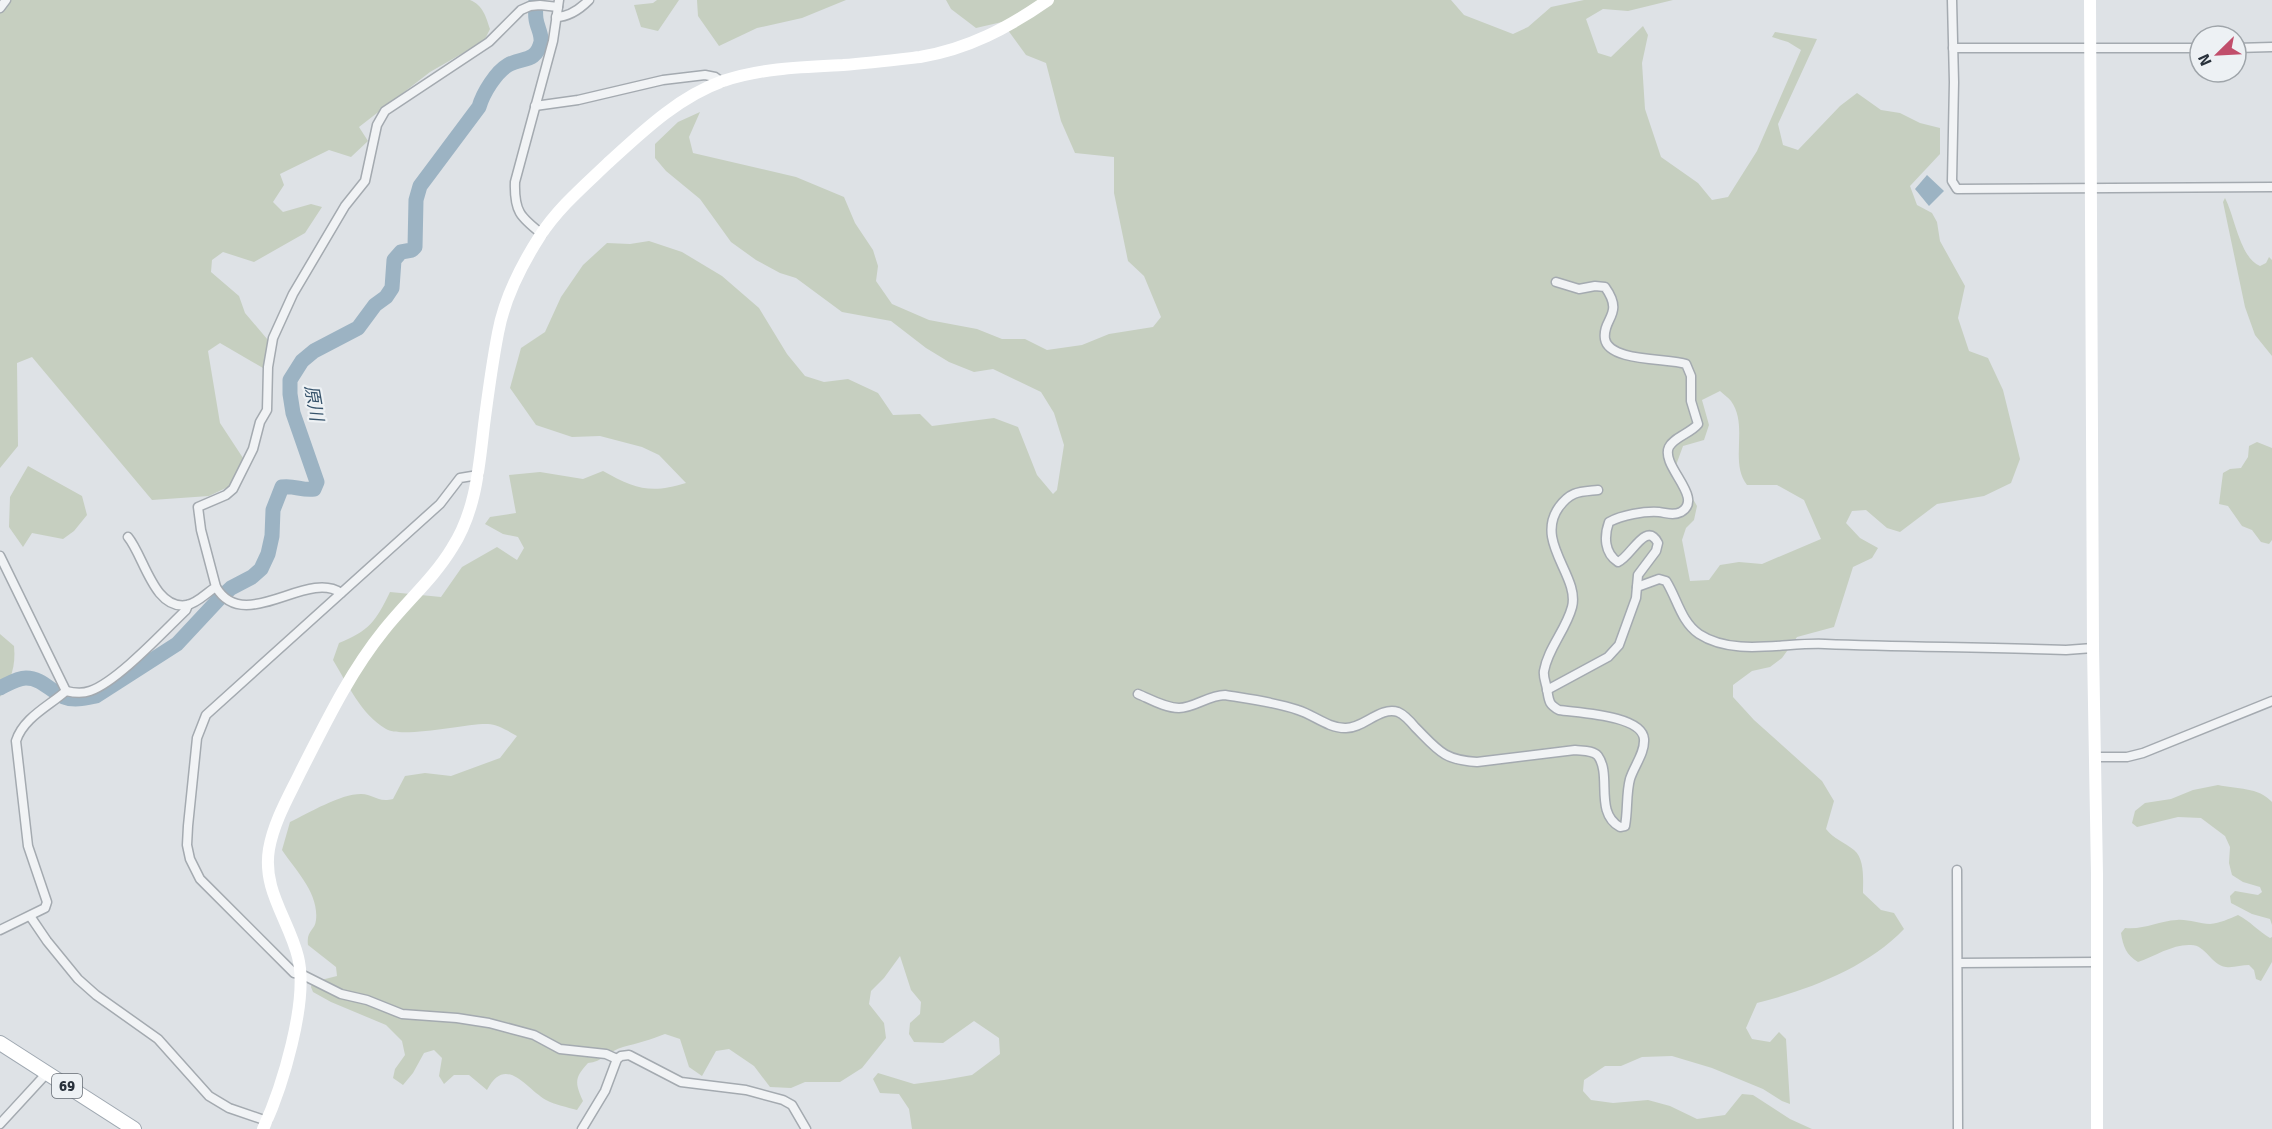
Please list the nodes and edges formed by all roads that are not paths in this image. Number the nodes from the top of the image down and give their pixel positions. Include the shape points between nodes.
1 (6, 0) edge
2 (589, 0) edge
3 (1048, 0) edge
4 (1952, 0) edge
5 (2091, 0) edge
6 (559, 4) edge
7 (0, 8) edge
8 (556, 17) junction
9 (2272, 47) edge
10 (1953, 48) junction
11 (2188, 48) edge
12 (2248, 48) edge
13 (2091, 49) junction
14 (722, 82) junction
15 (535, 106) junction
16 (2091, 187) junction
17 (2272, 187) edge
18 (542, 234) junction
19 (1556, 282) dead end
20 (478, 475) junction
21 (1598, 490) dead end
22 (128, 537) dead end
23 (0, 556) edge
24 (1637, 587) junction
25 (220, 593) junction
26 (341, 593) junction
27 (188, 604) junction
28 (2093, 648) junction
29 (1547, 690) junction
30 (63, 694) junction
31 (1138, 694) dead end
32 (2272, 701) edge
33 (2096, 757) junction
34 (1957, 870) dead end
35 (30, 916) junction
36 (0, 930) edge
37 (2096, 962) junction
38 (1958, 963) junction
39 (301, 974) junction
40 (0, 1043) edge
41 (616, 1059) junction
42 (47, 1073) junction
43 (0, 1124) edge
44 (265, 1125) edge
45 (134, 1129) edge
46 (582, 1129) edge
47 (806, 1129) edge
48 (1958, 1129) edge
49 (2097, 1129) edge

1 - 7 street
2 - 8 street via 572,13
3 - 14 street via 996,33 946,53 791,68
4 - 10 street
5 - 13 street
6 - 8 street
6 - 25 street via 521,10 489,42 385,111 377,125 365,181 345,206 293,294 273,338 267,411 253,449 233,489 198,507
8 - 15 street
9 - 12 street
10 - 13 street
10 - 16 street via 1952,182 1957,189
11 - 13 street
13 - 16 street
14 - 15 street via 705,75 663,80
14 - 18 street via 669,111 634,140 577,192
15 - 18 street via 514,200 518,212
16 - 17 street
16 - 28 street
18 - 20 street via 523,268 499,328
19 - 24 street via 1580,289 1605,287 1614,308 1605,339 1610,348 1628,356 1686,363 1691,376 1691,401 1698,424 1673,442 1667,455 1689,498 1687,507 1671,515 1647,513 1616,519 1609,522 1605,533 1613,559 1618,562 1645,536 1655,537 1656,551 1638,575
20 - 26 street via 460,478 440,504
20 - 39 street via 454,546 366,653 272,833 269,880 294,944
21 - 29 street via 1566,497 1552,517 1557,553 1573,599 1544,672
22 - 27 street via 155,588 175,604
23 - 30 street
24 - 28 street via 1659,579 1666,581 1688,624 1698,634 1730,645
24 - 29 street via 1619,645 1608,657
25 - 26 street via 238,605 326,587
25 - 27 street
26 - 39 street via 206,715 196,749 187,845 195,871 287,967
27 - 30 street via 116,675 88,692
28 - 33 street
29 - 31 street via 1548,700 1560,710 1617,718 1640,729 1644,737 1630,779 1625,826 1614,824 1610,818 1604,802 1602,768 1591,752 1575,750 1461,761 1437,749 1396,711 1348,728 1298,710 1225,694 1181,708
30 - 35 street via 19,731 16,741 28,846 47,902 45,908
32 - 33 street via 2143,753
33 - 37 street
34 - 38 street
35 - 36 street
35 - 44 street via 78,979 158,1039 209,1096
37 - 38 street
37 - 49 street
38 - 48 street
39 - 41 street via 341,994 402,1014 489,1023 534,1035 560,1049 606,1054
39 - 44 street via 296,1025
40 - 42 main road, 69
41 - 46 street via 605,1091
41 - 47 street via 629,1055 681,1082 746,1090 783,1100 792,1105
42 - 43 street
42 - 45 main road, 69

